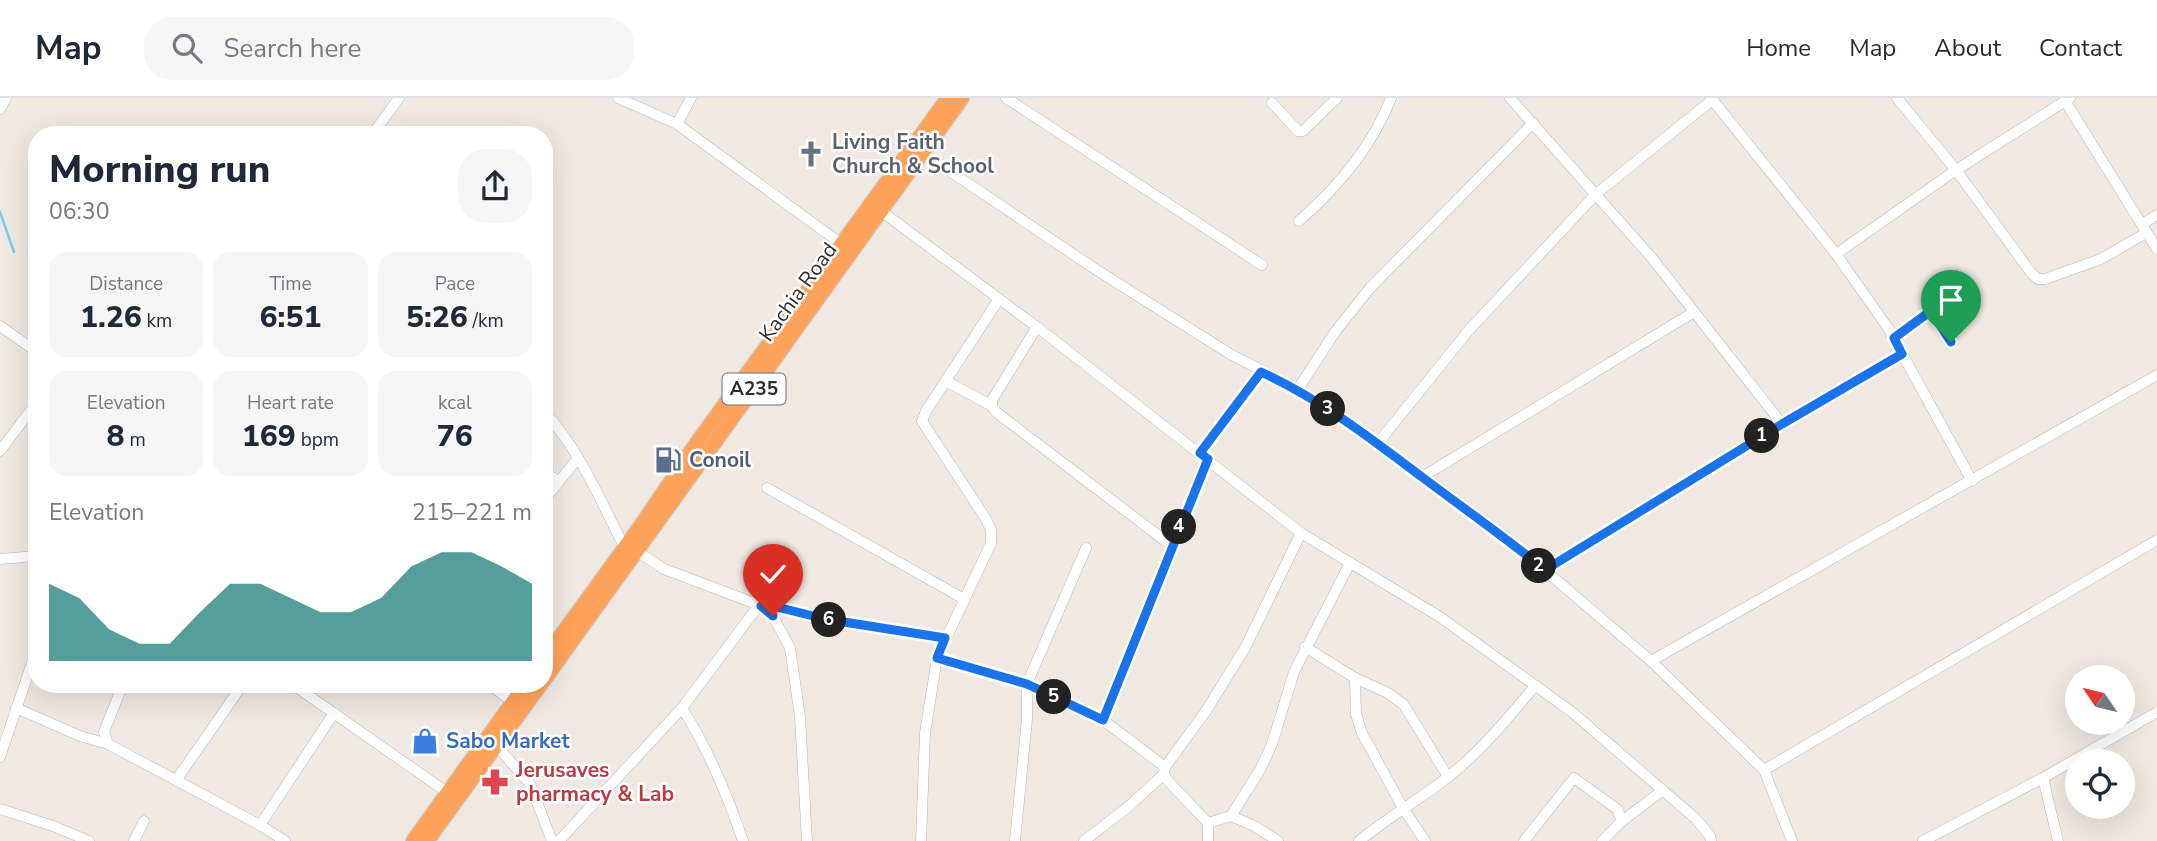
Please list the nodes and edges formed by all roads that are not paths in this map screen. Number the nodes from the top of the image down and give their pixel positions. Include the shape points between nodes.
1 (6, 98) edge
2 (399, 98) edge
3 (618, 98) edge
4 (691, 98) edge
5 (948, 98) edge
6 (962, 98) edge
7 (1006, 98) edge
8 (1337, 98) edge
9 (1391, 98) edge
10 (1510, 98) edge
11 (1897, 98) edge
12 (1712, 99) edge
13 (2068, 99) edge
14 (1272, 103) dead end
15 (0, 109) edge
16 (1533, 123) junction
17 (677, 124) junction
18 (379, 126) edge
19 (923, 153) junction
20 (1956, 170) junction
21 (1595, 194) junction
22 (881, 211) junction
23 (2157, 215) edge
24 (1299, 221) dead end
25 (2144, 229) junction
26 (843, 245) junction
27 (2157, 249) edge
28 (1836, 254) junction
29 (1262, 265) dead end
30 (999, 299) junction
31 (1695, 312) junction
32 (0, 326) edge
33 (1038, 327) junction
34 (1894, 338) junction
35 (1951, 342) dead end
36 (28, 346) edge
37 (1902, 354) junction
38 (1261, 372) junction
39 (2157, 375) edge
40 (946, 381) junction
41 (1298, 389) junction
42 (992, 406) junction
43 (28, 414) edge
44 (553, 421) edge
45 (1782, 424) junction
46 (1378, 443) junction
47 (0, 451) edge
48 (1204, 456) junction
49 (578, 458) junction
50 (1422, 477) junction
51 (553, 478) edge
52 (1972, 481) junction
53 (559, 482) junction
54 (767, 488) dead end
55 (553, 489) edge
56 (650, 525) junction
57 (1301, 533) junction
58 (2157, 540) edge
59 (1172, 546) junction
60 (1086, 548) dead end
61 (631, 550) junction
62 (28, 557) edge
63 (0, 559) edge
64 (1350, 563) junction
65 (1545, 570) junction
66 (964, 599) junction
67 (761, 606) junction
68 (945, 638) junction
69 (1305, 647) junction
70 (553, 648) edge
71 (937, 658) junction
72 (1651, 661) junction
73 (553, 667) edge
74 (28, 674) edge
75 (1355, 678) junction
76 (1027, 684) junction
77 (1535, 686) junction
78 (120, 693) edge
79 (237, 693) edge
80 (305, 693) edge
81 (501, 693) edge
82 (520, 693) edge
83 (534, 693) edge
84 (513, 702) junction
85 (16, 708) junction
86 (682, 708) junction
87 (2157, 712) edge
88 (334, 713) junction
89 (1103, 720) junction
90 (108, 744) junction
91 (496, 746) junction
92 (0, 757) edge
93 (1165, 770) junction
94 (1764, 770) junction
95 (1448, 777) junction
96 (2043, 778) junction
97 (177, 779) junction
98 (1663, 790) junction
99 (448, 793) junction
100 (0, 808) edge
101 (1403, 808) junction
102 (1231, 816) junction
103 (144, 821) dead end
104 (1622, 821) junction
105 (1208, 823) junction
106 (260, 825) junction
107 (89, 841) edge
108 (134, 841) edge
109 (285, 841) edge
110 (413, 841) edge
111 (428, 841) edge
112 (552, 841) edge
113 (559, 841) edge
114 (743, 841) edge
115 (807, 841) edge
116 (921, 841) edge
117 (1015, 841) edge
118 (1084, 841) edge
119 (1208, 841) edge
120 (1278, 841) edge
121 (1359, 841) edge
122 (1425, 841) edge
123 (1524, 841) edge
124 (1602, 841) edge
125 (1711, 841) edge
126 (1792, 841) edge
127 (1923, 841) edge
128 (2058, 841) edge

1 - 15 street
2 - 18 street
3 - 17 street
4 - 17 street
5 - 26 highway, Kachia Road / A235
6 - 19 highway, Kachia Road / A235
7 - 29 street
8 - 14 street via 1303,131 1292,126
9 - 24 street via 1360,157 1328,196
10 - 16 street
11 - 20 street
12 - 21 street
12 - 28 street
13 - 20 street
13 - 25 street
16 - 21 street
16 - 41 street via 1370,288
17 - 26 street
19 - 22 highway, Kachia Road / A235
19 - 38 street
20 - 25 street via 2038,279 2101,259
20 - 28 street
21 - 31 street
21 - 46 street via 1469,330
22 - 30 street
22 - 56 highway, Kachia Road / A235
23 - 25 street
25 - 27 street
26 - 56 highway, Kachia Road / A235 via 698,441
28 - 34 street
30 - 33 street
30 - 40 street
31 - 45 street
31 - 50 street
32 - 36 street
33 - 42 street
33 - 48 street
34 - 35 street via 1931,313
34 - 37 street
37 - 45 street
37 - 52 street
38 - 41 street
38 - 48 street
39 - 52 street
40 - 42 street
40 - 66 street via 922,421 991,530 991,543
41 - 46 street
42 - 59 street
43 - 47 street
44 - 49 street
45 - 65 street
46 - 50 street
48 - 57 street
48 - 59 street
49 - 53 street
49 - 61 street
50 - 65 street
51 - 53 street
52 - 72 street
53 - 55 street
54 - 66 street
56 - 61 highway, Kachia Road / A235
57 - 64 street
57 - 93 street via 1245,649
58 - 94 street
59 - 89 street
60 - 76 street
61 - 67 street via 664,569
61 - 70 highway, Kachia Road / A235
61 - 73 highway, Kachia Road / A235
62 - 63 street
64 - 69 street
64 - 77 street via 1440,617
65 - 72 street
66 - 68 street
67 - 68 street
67 - 86 street
67 - 115 street via 773,616 790,648 800,717
68 - 71 street
69 - 75 street
69 - 102 street via 1272,744
71 - 76 street
71 - 116 street via 925,733
72 - 94 street
74 - 85 street
75 - 95 street via 1404,705
75 - 101 street via 1356,714 1362,733
76 - 89 street
76 - 117 street
77 - 95 street via 1482,747
77 - 98 street
78 - 90 street via 104,733
79 - 97 street
80 - 88 street
81 - 84 street
82 - 84 highway
83 - 91 highway
84 - 99 highway
85 - 90 street
85 - 92 street
86 - 113 street
86 - 114 street via 717,771
87 - 96 street
88 - 99 street
88 - 106 street
89 - 93 street
90 - 97 street
91 - 111 highway
91 - 112 street via 530,784
93 - 105 street
93 - 118 street
94 - 126 street
95 - 101 street
96 - 127 street
96 - 128 street
97 - 106 street
98 - 104 street
98 - 125 street via 1696,818
99 - 110 highway
100 - 107 street
101 - 121 street
101 - 122 street
102 - 105 street
102 - 120 street
103 - 108 street
104 - 123 street via 1617,809 1574,778
104 - 124 street
105 - 119 street
106 - 109 street

